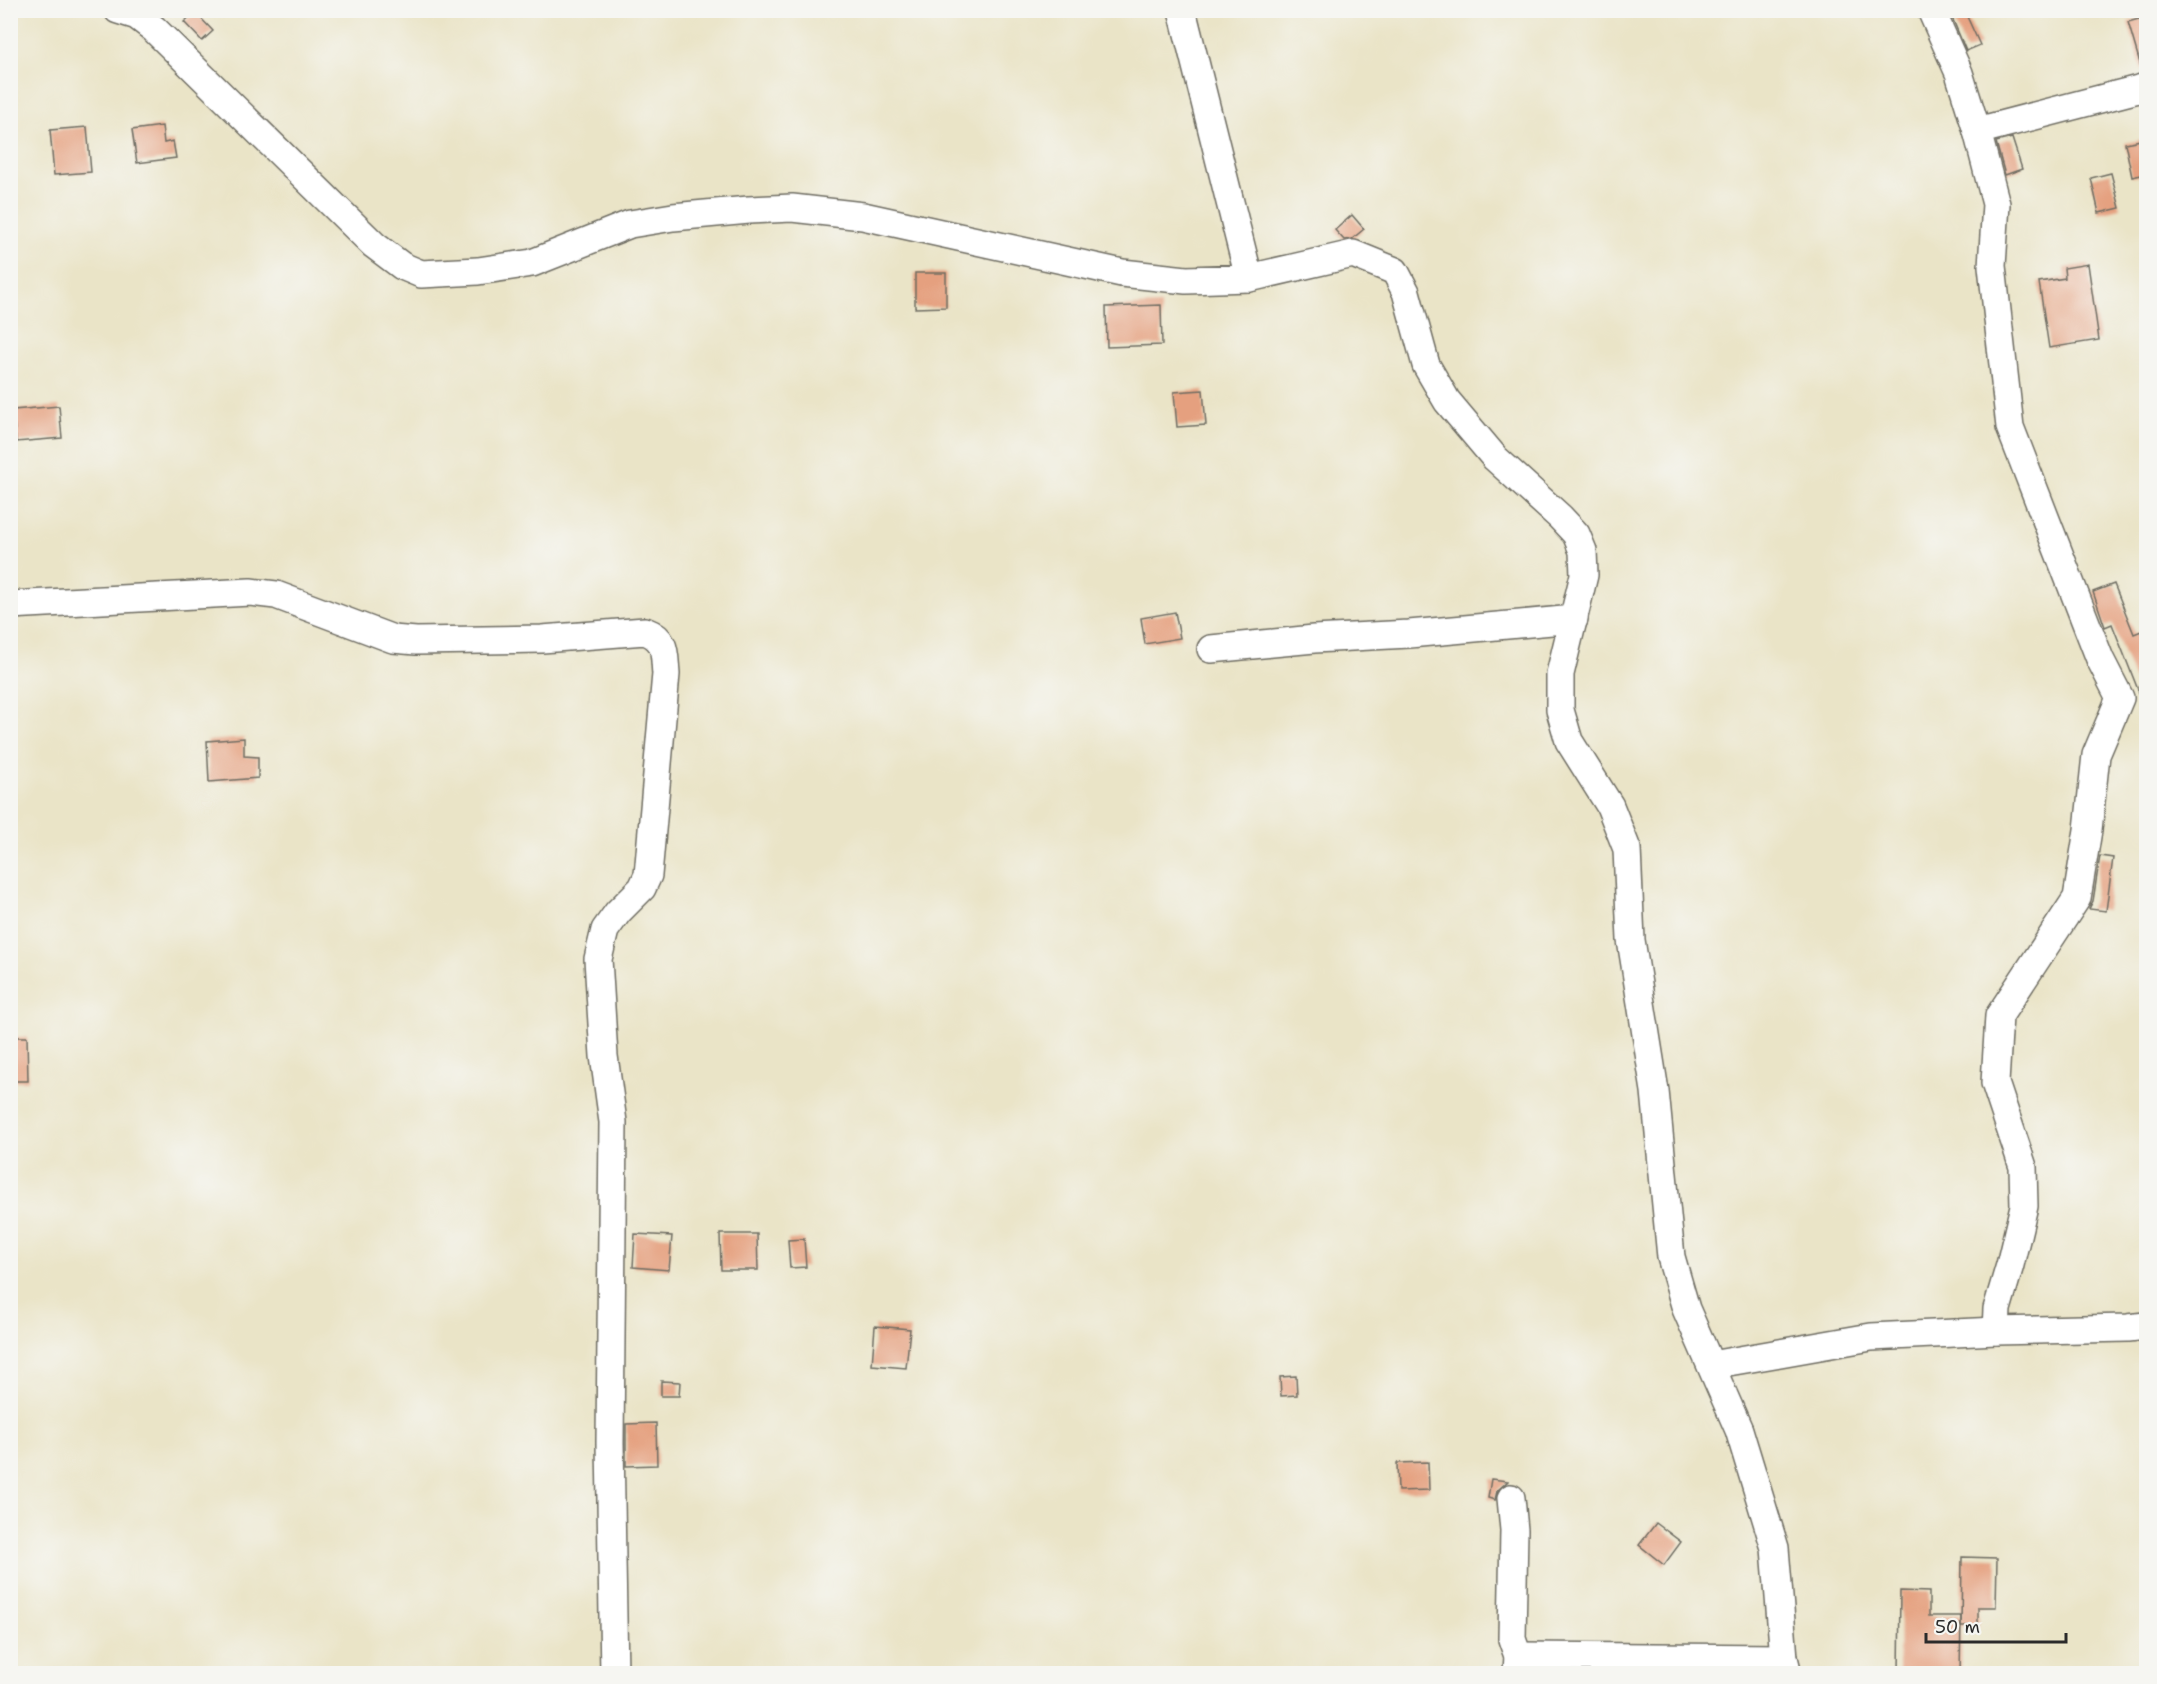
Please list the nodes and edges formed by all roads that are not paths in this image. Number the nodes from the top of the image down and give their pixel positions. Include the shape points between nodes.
1 (118, 10) edge
2 (1182, 10) edge
3 (1930, 10) edge
4 (2146, 87) edge
5 (1977, 131) junction
6 (1249, 278) junction
7 (10, 605) edge
8 (1574, 620) junction
9 (1211, 649) dead end
10 (2146, 1326) edge
11 (1996, 1331) junction
12 (1711, 1365) junction
13 (1511, 1498) dead end
14 (1518, 1665) edge
15 (1786, 1666) edge
16 (614, 1674) edge

1 - 6 street via 137,16 154,29 374,245 402,266 421,274 478,272 532,263 630,224 792,208 863,216 1122,273 1186,280
2 - 6 street
3 - 5 street via 1959,74
4 - 5 street
5 - 11 street via 1996,204 1992,266 2010,427 2100,659 2120,698 2096,755 2077,898 1999,1016 1995,1083 2023,1167 2024,1206 1997,1309
6 - 8 street via 1353,254 1395,271 1406,292 1426,365 1447,401 1495,458 1576,534 1583,551 1584,575
7 - 16 street via 250,592 276,595 393,639 542,639 645,631 656,635 664,647 666,674 648,874 642,888 604,930 598,959 613,1122 610,1443
8 - 9 street
8 - 12 street via 1560,674 1560,710 1569,741 1610,806 1626,849 1631,940 1655,1091 1671,1257 1686,1309
10 - 11 street
11 - 12 street via 1871,1338
12 - 15 street via 1739,1430 1774,1548
13 - 14 street via 1512,1639
14 - 15 street

